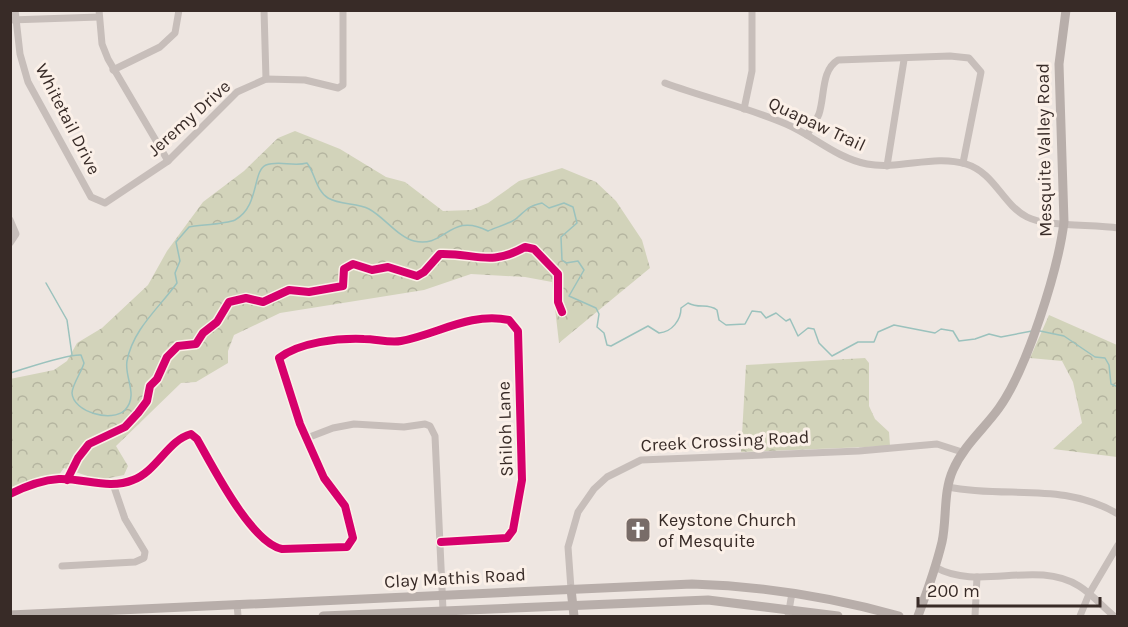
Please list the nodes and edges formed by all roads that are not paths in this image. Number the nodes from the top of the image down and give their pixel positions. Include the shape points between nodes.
1 (15, 10) edge
2 (179, 10) edge
3 (264, 10) edge
4 (343, 10) edge
5 (752, 10) edge
6 (1066, 10) edge
7 (99, 14) edge
8 (13, 20) edge
9 (904, 60) junction
10 (113, 69) junction
11 (266, 79) junction
12 (665, 83) dead end
13 (744, 109) junction
14 (807, 135) junction
15 (168, 160) junction
16 (963, 163) junction
17 (887, 166) junction
18 (98, 202) joint
19 (10, 220) edge
20 (1064, 222) junction
21 (1118, 228) edge
22 (10, 243) edge
23 (308, 438) junction
24 (962, 452) junction
25 (113, 484) junction
26 (948, 487) junction
27 (10, 494) edge
28 (1118, 514) edge
29 (441, 542) junction
30 (1118, 545) edge
31 (62, 566) dead end
32 (935, 567) junction
33 (977, 577) junction
34 (571, 589) junction
35 (792, 593) junction
36 (1089, 594) junction
37 (442, 595) junction
38 (322, 600) junction
39 (237, 604) junction
40 (573, 605) junction
41 (443, 610) junction
42 (157, 612) edge
43 (788, 612) edge
44 (94, 614) edge
45 (10, 615) edge
46 (238, 616) edge
47 (323, 616) edge
48 (574, 616) edge
49 (838, 616) edge
50 (899, 616) edge
51 (918, 616) edge
52 (975, 616) edge
53 (1080, 616) edge
54 (1114, 616) edge

1 - 8 street, Whitetail Drive
2 - 10 street via 175,33 160,47
3 - 11 street
4 - 11 street, Jeremy Drive via 344,85 338,88 305,80
5 - 13 street via 752,71
6 - 20 main road, Mesquite Valley Road via 1059,64
7 - 8 street
7 - 10 street via 102,44
8 - 18 street, Whitetail Drive via 28,82 91,197
9 - 14 street via 838,60 831,64 819,113
9 - 16 street via 969,58 981,72
9 - 17 street
10 - 15 street
11 - 15 street, Jeremy Drive via 237,92
12 - 13 street, Quapaw Trail
13 - 14 street, Quapaw Trail
14 - 17 street, Quapaw Trail via 830,151 865,164
15 - 18 street, Jeremy Drive via 109,202
16 - 17 street, Quapaw Trail via 948,160
16 - 20 street, Quapaw Trail via 985,173 1027,217
19 - 22 street via 16,236
20 - 21 street, Quapaw Trail
20 - 24 main road, Mesquite Valley Road via 1059,256 1029,346 999,408
23 - 25 street via 324,478 345,506 353,534 347,547 282,549 273,545 237,509 191,434 179,440 146,473
23 - 29 street via 354,424 430,426 435,436
23 - 29 street, Shiloh Lane via 279,358 330,341 402,340 481,318 513,323 518,331 522,480 513,530 507,538
24 - 26 main road, Mesquite Valley Road
24 - 34 street, Creek Crossing Road via 937,444 641,460 607,477 578,512 568,547
25 - 27 street via 59,479
25 - 31 street via 119,507 145,552 144,558 135,562
26 - 28 street via 985,492 1060,493 1081,497
26 - 32 main road, Mesquite Valley Road
29 - 37 street
30 - 36 street
32 - 33 street via 955,576
32 - 51 main road, Mesquite Valley Road
33 - 36 street via 1041,575 1069,582
33 - 52 street
34 - 35 main road, Clay Mathis Road via 692,584
34 - 37 main road, Clay Mathis Road
34 - 40 main road, Creek Crossing Road
35 - 43 street
35 - 50 main road, Clay Mathis Road
36 - 53 street
36 - 54 street
37 - 38 main road, Clay Mathis Road
37 - 41 street
38 - 39 main road, Clay Mathis Road
38 - 47 main road
39 - 42 main road, Clay Mathis Road
39 - 46 street
40 - 41 main road, Clay Mathis Road
40 - 43 main road, Clay Mathis Road via 708,600
40 - 48 main road, Creek Crossing Road
41 - 47 main road, Clay Mathis Road
42 - 44 main road, Clay Mathis Road
43 - 49 main road, Clay Mathis Road
44 - 45 main road, Clay Mathis Road

